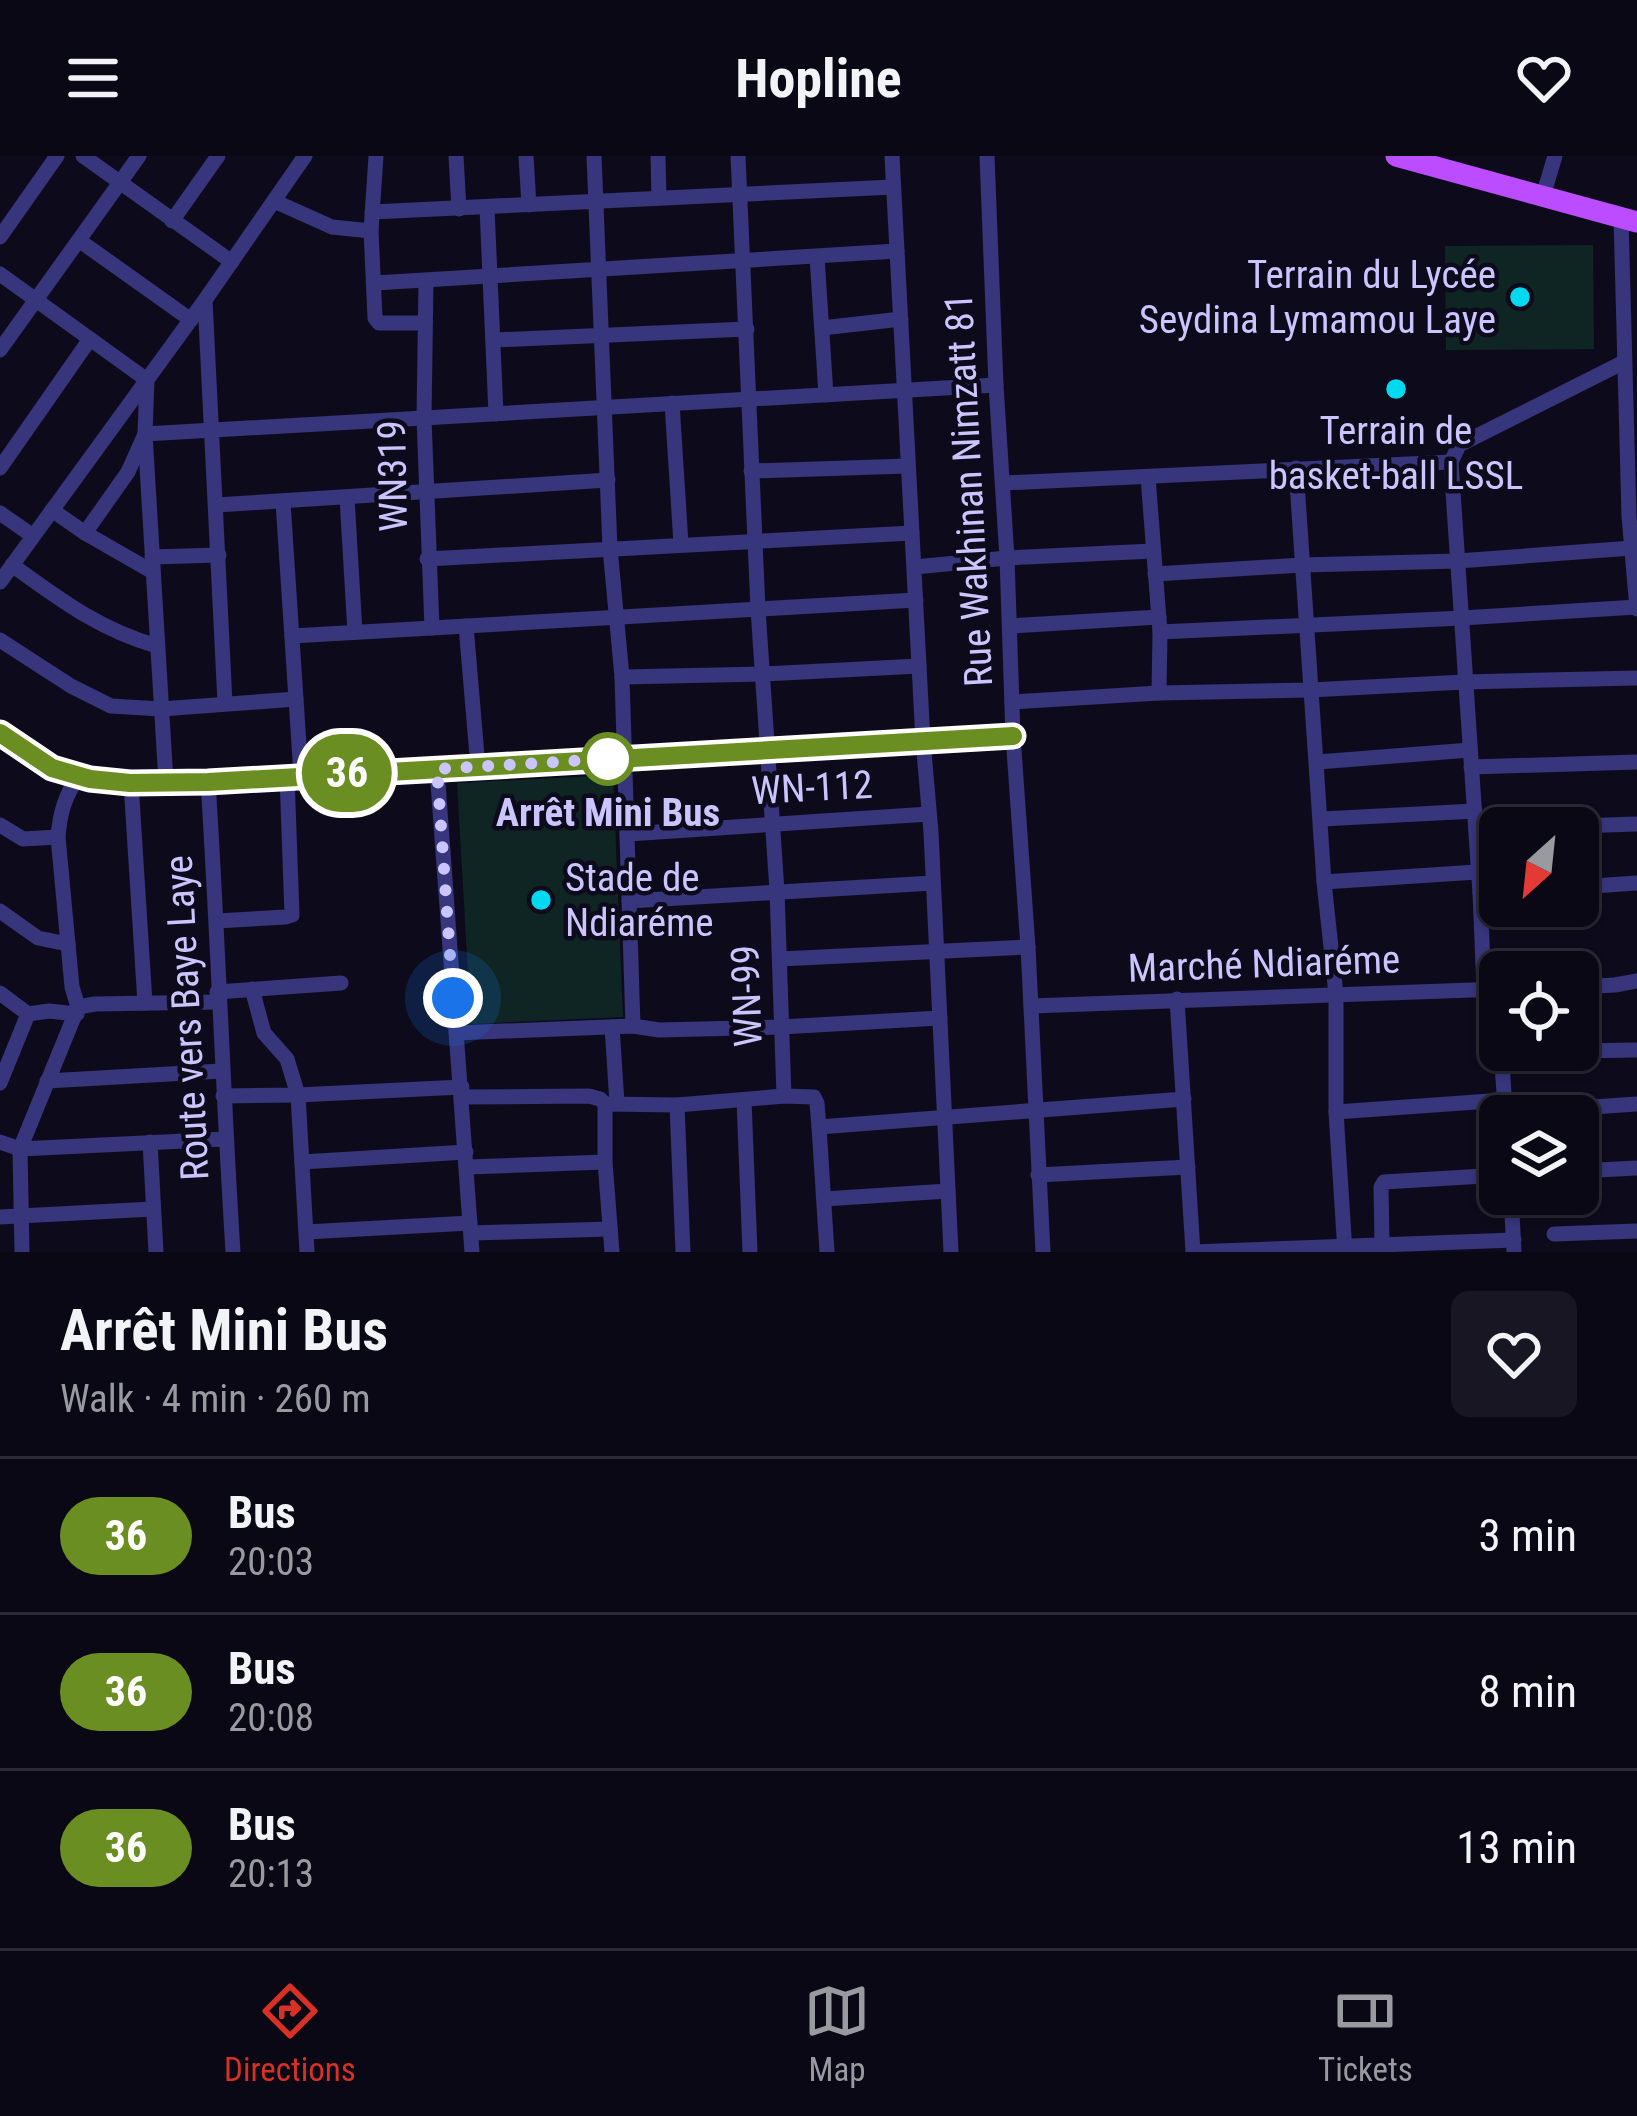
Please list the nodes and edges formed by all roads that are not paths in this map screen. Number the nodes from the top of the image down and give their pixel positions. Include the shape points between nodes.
1 (57, 156) edge
2 (83, 156) edge
3 (140, 156) edge
4 (218, 156) edge
5 (305, 156) edge
6 (376, 156) edge
7 (456, 156) edge
8 (526, 156) edge
9 (594, 156) edge
10 (658, 156) edge
11 (738, 156) edge
12 (892, 156) edge
13 (987, 156) edge
14 (1396, 156) edge
15 (1555, 156) edge
16 (1450, 163) edge
17 (120, 183) junction
18 (893, 187) junction
19 (740, 194) junction
20 (1543, 196) junction
21 (659, 197) junction
22 (274, 201) junction
23 (594, 201) junction
24 (529, 205) junction
25 (487, 208) junction
26 (459, 209) junction
27 (372, 212) junction
28 (172, 220) junction
29 (1629, 220) edge
30 (371, 231) junction
31 (0, 236) edge
32 (80, 241) junction
33 (897, 251) junction
34 (817, 257) junction
35 (744, 259) junction
36 (232, 262) junction
37 (598, 268) junction
38 (0, 274) edge
39 (490, 275) junction
40 (426, 281) junction
41 (376, 283) junction
42 (36, 300) junction
43 (206, 300) junction
44 (191, 320) junction
45 (901, 320) junction
46 (425, 323) junction
47 (822, 328) junction
48 (747, 329) junction
49 (600, 334) junction
50 (89, 339) junction
51 (494, 340) junction
52 (1628, 349) edge
53 (0, 350) edge
54 (147, 380) junction
55 (996, 385) junction
56 (904, 390) junction
57 (826, 395) junction
58 (748, 399) junction
59 (672, 404) junction
60 (604, 407) junction
61 (496, 414) junction
62 (424, 418) junction
63 (212, 430) junction
64 (145, 434) junction
65 (1632, 438) edge
66 (1451, 462) junction
67 (908, 466) junction
68 (0, 468) edge
69 (1296, 468) junction
70 (751, 471) junction
71 (1148, 477) junction
72 (608, 480) junction
73 (1004, 483) junction
74 (426, 492) junction
75 (347, 498) junction
76 (283, 502) junction
77 (217, 505) junction
78 (52, 510) junction
79 (0, 513) edge
80 (1633, 516) edge
81 (85, 533) junction
82 (912, 533) junction
83 (33, 536) junction
84 (755, 541) junction
85 (681, 544) junction
86 (610, 548) junction
87 (1632, 548) junction
88 (1153, 551) junction
89 (219, 555) junction
90 (1007, 558) junction
91 (428, 559) junction
92 (1457, 561) junction
93 (152, 564) junction
94 (12, 565) junction
95 (1302, 565) junction
96 (915, 567) junction
97 (1155, 574) junction
98 (0, 581) edge
99 (916, 600) junction
100 (1637, 608) edge
101 (758, 609) junction
102 (615, 617) junction
103 (1462, 618) junction
104 (1159, 624) junction
105 (1306, 625) junction
106 (466, 626) junction
107 (1010, 626) junction
108 (432, 628) junction
109 (355, 632) junction
110 (292, 636) junction
111 (0, 640) edge
112 (157, 646) junction
113 (919, 666) junction
114 (764, 674) junction
115 (622, 677) junction
116 (1637, 678) edge
117 (1464, 682) junction
118 (1310, 691) junction
119 (1159, 693) junction
120 (296, 699) junction
121 (1012, 702) junction
122 (225, 703) junction
123 (161, 709) junction
124 (0, 734) edge
125 (1013, 736) junction
126 (922, 741) junction
127 (767, 749) junction
128 (623, 758) junction
129 (1471, 758) junction
130 (1318, 762) junction
131 (1637, 762) edge
132 (478, 767) junction
133 (437, 769) junction
134 (79, 775) junction
135 (294, 776) junction
136 (166, 782) junction
137 (208, 782) junction
138 (130, 783) junction
139 (1474, 811) junction
140 (929, 814) junction
141 (1322, 819) junction
142 (773, 823) junction
143 (1637, 824) edge
144 (0, 825) edge
145 (1599, 825) edge
146 (1476, 830) junction
147 (1479, 830) edge
148 (628, 834) junction
149 (58, 837) junction
150 (1478, 872) junction
151 (1324, 882) junction
152 (1479, 882) edge
153 (933, 883) junction
154 (1637, 883) edge
155 (1599, 886) edge
156 (777, 891) junction
157 (629, 901) junction
158 (0, 911) edge
159 (217, 921) junction
160 (68, 944) junction
161 (1028, 947) junction
162 (936, 951) junction
163 (780, 959) junction
164 (1637, 981) edge
165 (341, 982) dead end
166 (1599, 985) edge
167 (252, 989) junction
168 (1479, 989) edge
169 (0, 993) edge
170 (1336, 994) junction
171 (218, 997) junction
172 (1178, 999) junction
173 (145, 1003) junction
174 (1030, 1006) junction
175 (78, 1011) junction
176 (28, 1014) junction
177 (940, 1018) junction
178 (633, 1026) junction
179 (612, 1027) junction
180 (781, 1027) junction
181 (456, 1033) junction
182 (1637, 1050) edge
183 (1599, 1051) edge
184 (221, 1070) junction
185 (1, 1077) edge
186 (47, 1081) junction
187 (462, 1092) junction
188 (298, 1095) junction
189 (223, 1096) junction
190 (784, 1096) junction
191 (743, 1100) junction
192 (1184, 1100) junction
193 (611, 1104) junction
194 (677, 1105) junction
195 (1637, 1105) edge
196 (1599, 1106) edge
197 (1479, 1110) edge
198 (1336, 1112) junction
199 (1035, 1113) junction
200 (943, 1119) junction
201 (819, 1127) junction
202 (226, 1139) junction
203 (0, 1142) edge
204 (150, 1142) junction
205 (20, 1149) junction
206 (467, 1160) junction
207 (302, 1162) junction
208 (604, 1162) junction
209 (1188, 1167) junction
210 (1637, 1168) edge
211 (1599, 1170) edge
212 (1038, 1174) junction
213 (1479, 1176) edge
214 (948, 1191) junction
215 (824, 1199) junction
216 (153, 1209) junction
217 (1512, 1215) edge
218 (20, 1216) junction
219 (0, 1217) edge
220 (470, 1228) junction
221 (610, 1228) junction
222 (539, 1231) junction
223 (1637, 1231) edge
224 (306, 1232) junction
225 (1554, 1234) dead end
226 (1382, 1245) junction
227 (1514, 1246) edge
228 (1345, 1250) edge
229 (22, 1252) edge
230 (155, 1252) edge
231 (233, 1252) edge
232 (307, 1252) edge
233 (472, 1252) edge
234 (539, 1252) edge
235 (612, 1252) edge
236 (682, 1252) edge
237 (750, 1252) edge
238 (827, 1252) edge
239 (951, 1252) edge
240 (1043, 1252) edge
241 (1192, 1252) edge

1 - 31 street
2 - 17 street
3 - 17 street
4 - 28 street
5 - 22 street
6 - 27 street
7 - 26 street
8 - 24 street
9 - 23 street
10 - 21 street
11 - 19 street, WN-99
12 - 18 street
13 - 55 street, Rue Wakhinan Nimzatt 81
14 - 16 main road
15 - 20 street
16 - 20 main road
17 - 28 street
17 - 32 street
18 - 19 street
18 - 33 street
19 - 21 street
19 - 35 street, WN-99
20 - 29 main road
21 - 23 street
22 - 30 street via 332,227
22 - 36 street
23 - 24 street
23 - 37 street
24 - 25 street
25 - 26 street
25 - 39 street
26 - 27 street
27 - 30 street
28 - 36 street
29 - 52 street
30 - 41 street
32 - 42 street
32 - 44 street
33 - 34 street
33 - 45 street
34 - 35 street
34 - 47 street
35 - 37 street
35 - 48 street, WN-99
36 - 43 street
37 - 39 street
37 - 49 street
38 - 42 street
39 - 40 street
39 - 51 street
40 - 41 street
40 - 46 street, WN319
41 - 46 street via 376,321
42 - 50 street
42 - 53 street
43 - 44 street
43 - 63 street
44 - 54 street
45 - 47 street
45 - 56 street
46 - 62 street, WN319
47 - 57 street
48 - 49 street
48 - 58 street, WN-99
49 - 51 street
49 - 60 street
50 - 54 street
50 - 68 street
51 - 61 street
52 - 65 street
52 - 66 street via 1460,445
54 - 64 street
54 - 78 street
55 - 56 street
55 - 73 street, Rue Wakhinan Nimzatt 81
56 - 57 street
56 - 67 street
57 - 58 street
58 - 59 street
58 - 70 street, WN-99
59 - 60 street
59 - 85 street
60 - 61 street
60 - 72 street
61 - 62 street
62 - 63 street
62 - 74 street, WN319
63 - 64 street
63 - 77 street
64 - 81 street
64 - 93 street
65 - 80 street
66 - 69 street
66 - 92 street
67 - 70 street
67 - 82 street
69 - 71 street
69 - 95 street
70 - 84 street, WN-99
71 - 73 street
71 - 88 street
72 - 74 street
72 - 86 street
73 - 90 street, Rue Wakhinan Nimzatt 81
74 - 75 street
74 - 91 street, WN319
75 - 76 street
75 - 109 street
76 - 77 street
76 - 110 street
77 - 89 street
78 - 81 street
78 - 83 street
79 - 83 street
80 - 87 street
81 - 93 street
82 - 84 street
82 - 96 street
83 - 94 street
84 - 85 street
84 - 101 street, WN-99
85 - 86 street
86 - 91 street
86 - 102 street
87 - 92 street
87 - 100 street
88 - 90 street
88 - 97 street
89 - 93 street
89 - 122 street
90 - 96 street
90 - 107 street, Rue Wakhinan Nimzatt 81
91 - 108 street, WN319
92 - 95 street
92 - 103 street
93 - 112 street
94 - 98 street
94 - 112 street via 102,626
95 - 97 street
95 - 105 street
96 - 99 street
97 - 104 street
99 - 101 street
99 - 113 street
100 - 103 street
101 - 102 street
101 - 114 street, WN-99
102 - 106 street
102 - 115 street
103 - 105 street
103 - 117 street
104 - 105 street
104 - 107 street
104 - 119 street
105 - 118 street
106 - 108 street
106 - 132 street
107 - 121 street, Rue Wakhinan Nimzatt 81
108 - 109 street
109 - 110 street
110 - 120 street
111 - 123 street via 92,699
112 - 123 street
113 - 114 street
113 - 126 street
114 - 115 street
114 - 127 street, WN-99
115 - 128 street
116 - 117 street
117 - 118 street
117 - 129 street
118 - 119 street
118 - 130 street
119 - 121 street
120 - 122 street
120 - 135 street
121 - 125 street, Rue Wakhinan Nimzatt 81
122 - 123 street
123 - 136 street
124 - 134 street via 52,768
125 - 126 street
125 - 161 street, Rue Wakhinan Nimzatt 81
126 - 127 street
126 - 140 street
127 - 128 street
127 - 142 street, WN-99
128 - 132 street
128 - 148 street
129 - 130 street
129 - 131 street
129 - 139 street
130 - 141 street
132 - 133 street
133 - 135 street
133 - 181 street
134 - 138 street
134 - 149 street via 66,794
135 - 137 street
135 - 159 street via 292,914
136 - 137 street
136 - 138 street
137 - 159 street, Route vers Baye Laye
138 - 173 street
139 - 141 street
139 - 146 street
140 - 142 street, WN-112
140 - 153 street
141 - 151 street
142 - 148 street, WN-112
142 - 156 street, WN-99
143 - 145 street
144 - 149 street via 23,839
146 - 147 street
146 - 150 street
148 - 157 street
149 - 160 street
150 - 151 street
150 - 152 street
151 - 170 street
153 - 156 street
153 - 162 street
154 - 155 street
156 - 157 street
156 - 163 street, WN-99
157 - 178 street
158 - 160 street via 44,940
159 - 171 street, Route vers Baye Laye
160 - 175 street
161 - 162 street
161 - 174 street, Rue Wakhinan Nimzatt 81
162 - 163 street
162 - 177 street
163 - 180 street, WN-99
164 - 166 street
165 - 167 street
167 - 171 street
167 - 188 street via 264,1034 287,1059
168 - 170 street, Marché Ndiaréme
169 - 176 street
170 - 172 street, Marché Ndiaréme
170 - 198 street
171 - 173 street
171 - 184 street, Route vers Baye Laye
172 - 174 street, Marché Ndiaréme
172 - 192 street
173 - 175 street
174 - 199 street, Rue Wakhinan Nimzatt 81
175 - 176 street
175 - 186 street
176 - 185 street
177 - 180 street
177 - 200 street
178 - 179 street
178 - 180 street
179 - 181 street
179 - 193 street
180 - 190 street, WN-99
181 - 187 street
182 - 183 street
184 - 186 street
184 - 189 street, Route vers Baye Laye
186 - 205 street
187 - 188 street
187 - 193 street via 589,1096
187 - 206 street
188 - 189 street
188 - 207 street
189 - 202 street, Route vers Baye Laye
190 - 191 street
190 - 201 street via 814,1097
191 - 194 street
191 - 237 street
192 - 199 street
192 - 209 street
193 - 194 street
193 - 208 street
194 - 236 street
195 - 196 street
197 - 198 street
198 - 228 street
199 - 200 street
199 - 212 street, Rue Wakhinan Nimzatt 81
200 - 201 street
200 - 214 street
201 - 215 street
202 - 204 street
202 - 231 street, Route vers Baye Laye
203 - 205 street
204 - 205 street
204 - 216 street
205 - 218 street
206 - 207 street
206 - 208 street
206 - 220 street
207 - 224 street
208 - 221 street
209 - 212 street
209 - 241 street
210 - 211 street
212 - 240 street, Rue Wakhinan Nimzatt 81
213 - 226 street via 1384,1182
214 - 215 street
214 - 239 street
215 - 238 street
216 - 218 street
216 - 230 street
217 - 227 street
218 - 219 street
218 - 229 street
220 - 222 street
220 - 224 street
220 - 233 street
221 - 222 street
221 - 235 street
222 - 234 street
223 - 225 street
224 - 232 street
226 - 227 street
226 - 228 street
228 - 241 street

